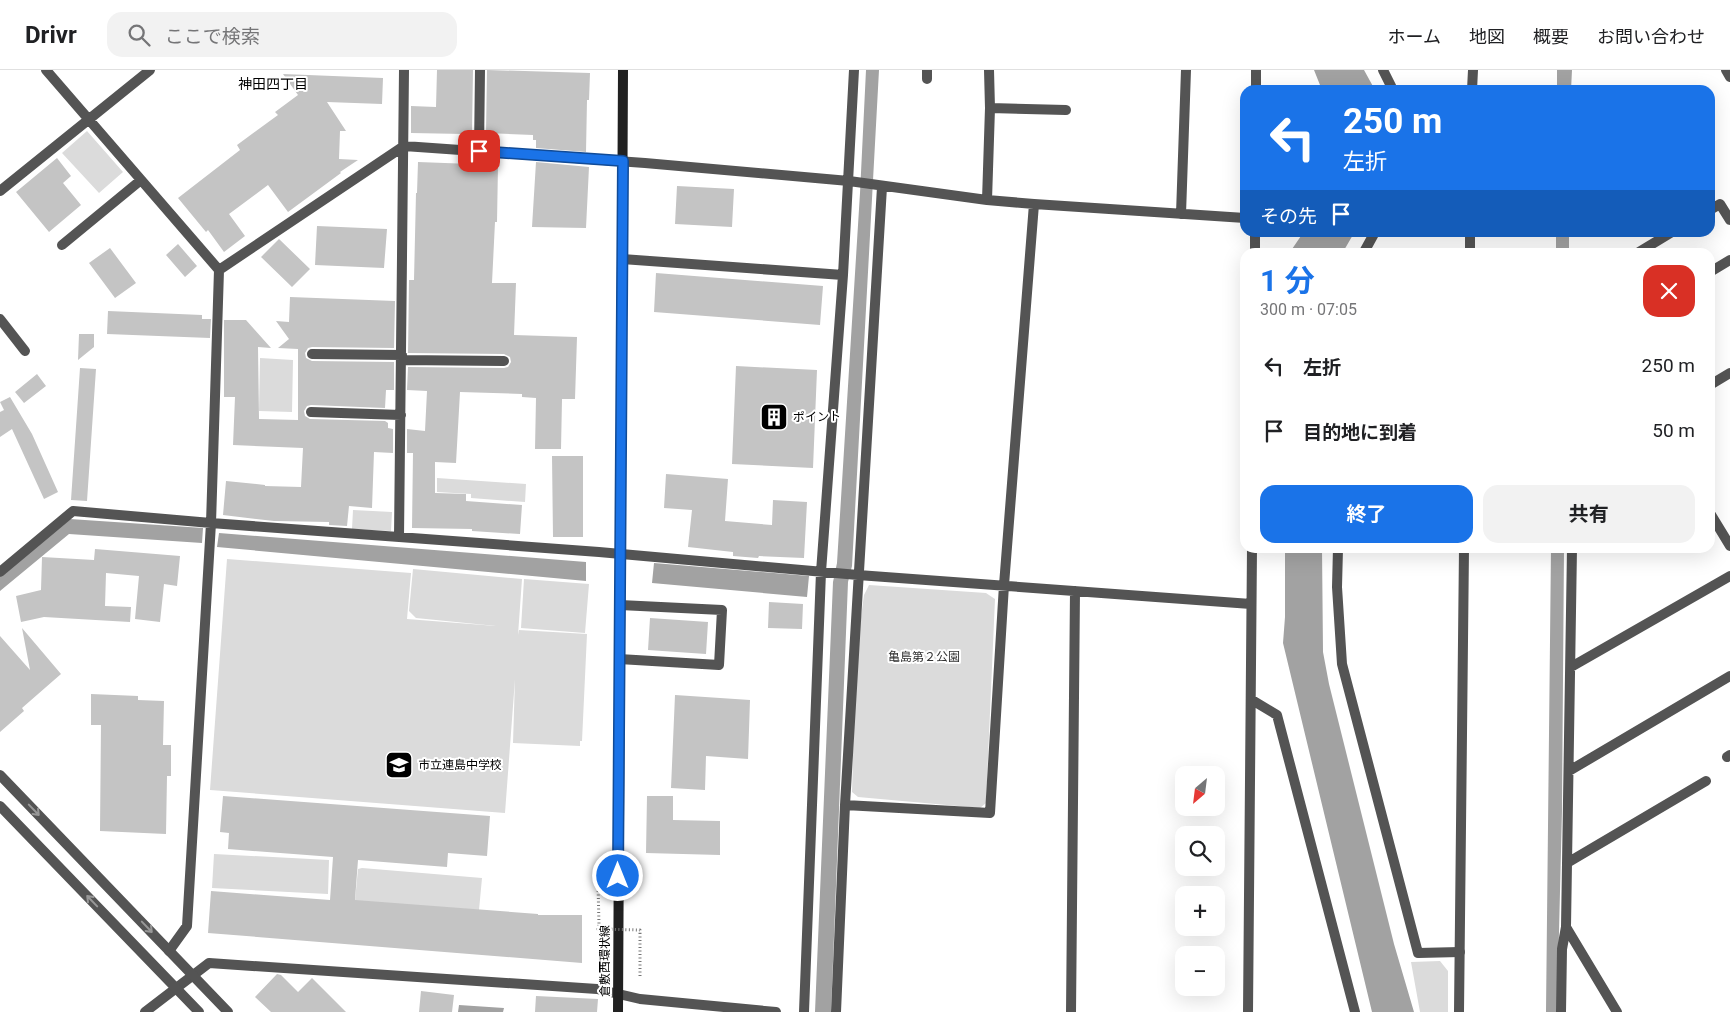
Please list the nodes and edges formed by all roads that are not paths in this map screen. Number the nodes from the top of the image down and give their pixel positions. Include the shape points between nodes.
1 (46, 70) edge
2 (150, 70) edge
3 (404, 70) edge
4 (480, 70) edge
5 (623, 70) edge
6 (854, 70) edge
7 (989, 70) edge
8 (1186, 70) edge
9 (1256, 70) edge
10 (1383, 70) edge
11 (1472, 70) edge
12 (1726, 70) edge
13 (1730, 77) edge
14 (1256, 85) edge
15 (1390, 85) edge
16 (1472, 85) edge
17 (990, 108) junction
18 (1066, 110) dead end
19 (89, 119) junction
20 (404, 146) junction
21 (479, 151) junction
22 (623, 161) junction
23 (141, 180) junction
24 (852, 182) junction
25 (880, 186) junction
26 (0, 191) edge
27 (987, 200) junction
28 (1034, 204) junction
29 (1715, 207) edge
30 (1181, 214) junction
31 (1240, 218) edge
32 (1730, 220) edge
33 (1372, 237) edge
34 (1664, 237) edge
35 (62, 246) dead end
36 (1366, 248) edge
37 (1646, 248) edge
38 (622, 259) junction
39 (1730, 260) edge
40 (1715, 269) edge
41 (219, 270) junction
42 (843, 275) junction
43 (0, 319) edge
44 (25, 351) dead end
45 (312, 354) dead end
46 (402, 358) junction
47 (504, 362) dead end
48 (1730, 373) edge
49 (1715, 382) edge
50 (311, 412) dead end
51 (401, 415) junction
52 (1715, 521) edge
53 (211, 523) junction
54 (400, 537) junction
55 (1730, 546) edge
56 (1252, 553) edge
57 (1338, 553) edge
58 (1464, 553) edge
59 (1572, 553) edge
60 (620, 554) junction
61 (0, 572) edge
62 (825, 573) junction
63 (854, 575) junction
64 (1730, 576) edge
65 (1004, 586) junction
66 (1075, 591) junction
67 (1251, 604) junction
68 (620, 605) junction
69 (619, 659) junction
70 (1571, 667) junction
71 (1730, 676) edge
72 (1252, 700) junction
73 (1569, 770) junction
74 (0, 775) edge
75 (1706, 781) dead end
76 (845, 805) junction
77 (0, 806) edge
78 (1567, 863) junction
79 (1566, 927) junction
80 (169, 951) junction
81 (1460, 952) junction
82 (192, 975) junction
83 (176, 988) junction
84 (618, 994) junction
85 (145, 1012) edge
86 (199, 1012) edge
87 (228, 1012) edge
88 (618, 1012) edge
89 (776, 1012) edge
90 (804, 1012) edge
91 (836, 1012) edge
92 (1071, 1012) edge
93 (1248, 1012) edge
94 (1355, 1012) edge
95 (1459, 1012) edge
96 (1561, 1012) edge
97 (1617, 1012) edge

1 - 19 street
2 - 19 street
3 - 20 street
4 - 21 street
5 - 22 main road, 倉敷西環状線
6 - 24 street
7 - 17 street
8 - 30 street
9 - 14 street
10 - 15 street
11 - 16 street
12 - 13 street
17 - 18 street
17 - 27 street
19 - 23 street
19 - 26 street
20 - 21 street
20 - 41 street
20 - 46 street
21 - 22 street
22 - 24 street
22 - 38 main road, 倉敷西環状線
23 - 35 street
23 - 41 street
24 - 25 street
24 - 42 street
25 - 27 street
25 - 63 street
27 - 28 street
28 - 30 street
28 - 65 street
29 - 32 street via 1720,204
30 - 31 street
33 - 36 street
34 - 37 street
38 - 42 street
38 - 60 main road, 倉敷西環状線
39 - 40 street
41 - 53 street
42 - 62 street
43 - 44 street
45 - 46 street
46 - 47 street
46 - 51 street
48 - 49 street
50 - 51 street
51 - 54 street
52 - 55 street
53 - 54 street
53 - 61 street via 73,511
53 - 80 street via 187,926
54 - 60 street
56 - 67 street
57 - 81 street via 1342,664 1418,953
58 - 81 street
59 - 70 street
60 - 62 street
60 - 68 main road, 倉敷西環状線
62 - 63 street
62 - 90 street
63 - 65 street
63 - 76 street
64 - 70 street
65 - 66 street
65 - 76 street via 990,813
66 - 67 street
66 - 92 street
67 - 72 street
68 - 69 main road, 倉敷西環状線
68 - 69 street via 722,610 719,665
69 - 84 main road, 倉敷西環状線
70 - 73 street
71 - 73 street
72 - 93 street
72 - 94 street via 1277,715
73 - 78 street
74 -> 80 street
75 - 78 street
76 - 91 street
83 -> 77 street
78 - 79 street
79 - 96 street via 1562,949
79 - 97 street
80 - 82 street
81 - 95 street
82 - 83 street
82 - 84 street via 209,963
82 - 87 street
83 - 85 street
83 - 86 street
84 - 88 main road, 倉敷西環状線
84 - 89 street

